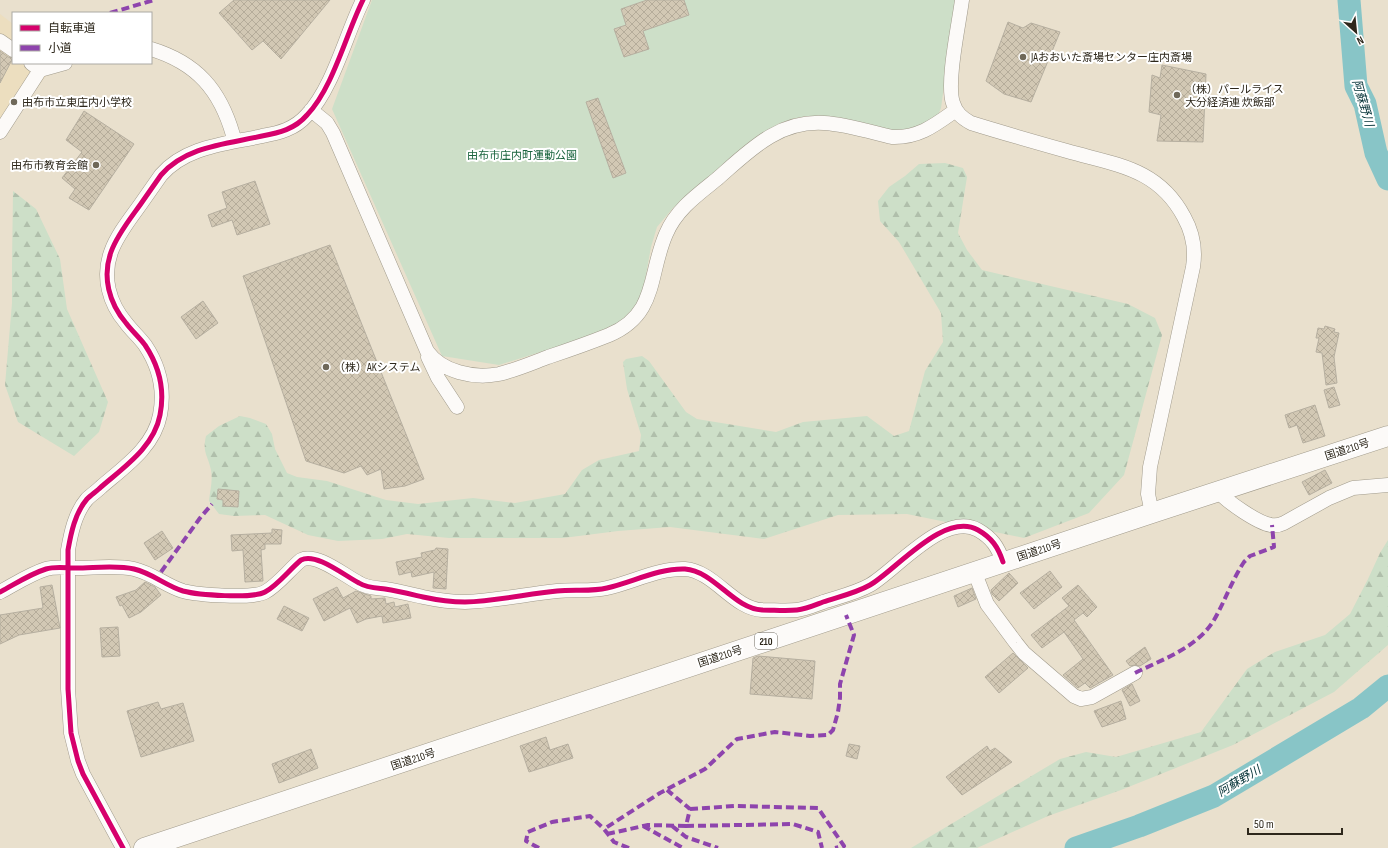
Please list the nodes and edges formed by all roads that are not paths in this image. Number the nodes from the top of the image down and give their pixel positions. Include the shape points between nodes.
1 (363, 0) edge
2 (962, 0) edge
3 (0, 41) edge
4 (152, 48) edge
5 (12, 49) edge
6 (55, 64) edge
7 (36, 66) edge
8 (311, 110) junction
9 (956, 110) junction
10 (0, 132) edge
11 (233, 135) dead end
12 (423, 345) junction
13 (457, 407) dead end
14 (1388, 436) edge
15 (1388, 485) edge
16 (1218, 491) junction
17 (1152, 513) junction
18 (1003, 562) junction
19 (68, 568) junction
20 (976, 572) junction
21 (0, 592) edge
22 (1135, 673) dead end
23 (123, 848) edge
24 (144, 848) edge

1 - 8 street via 332,74
2 - 9 street via 951,90 951,99
3 - 5 street
4 - 11 street via 179,60 204,80 220,100
6 - 7 street
7 - 10 street
8 - 12 street via 327,123 333,133
8 - 19 street via 302,121 279,133 206,148 179,159 162,175 111,250 106,276 110,296 121,317 144,344 154,361 160,377 161,407 157,428 151,440 87,499 72,531
9 - 12 street via 925,131 901,138 820,122 785,128 764,139 677,214 665,236 643,307 625,327 609,335 506,372 490,375 467,374 449,369 433,359
9 - 17 street via 971,123 1147,176 1168,192 1190,228 1194,245 1193,267 1150,467 1148,494
12 - 13 street via 438,378
14 - 16 highway, 国道210号 / 210
15 - 16 street via 1353,488 1277,526 1262,522 1225,499
16 - 17 highway, 国道210号 / 210
17 - 18 highway, 国道210号 / 210
18 - 19 street via 997,547 987,535 968,526 953,528 921,545 870,585 798,610 752,608 702,574 686,569 662,572 594,590 559,590 466,602 445,601 370,588 309,557 301,560 264,592 229,596 184,591 133,568
18 - 20 highway, 国道210号 / 210
19 - 21 street via 45,569
19 - 23 street via 68,689 71,734 83,774
20 - 22 street via 987,604 1016,643 1074,696 1081,699 1092,697
20 - 24 highway, 国道210号 / 210

